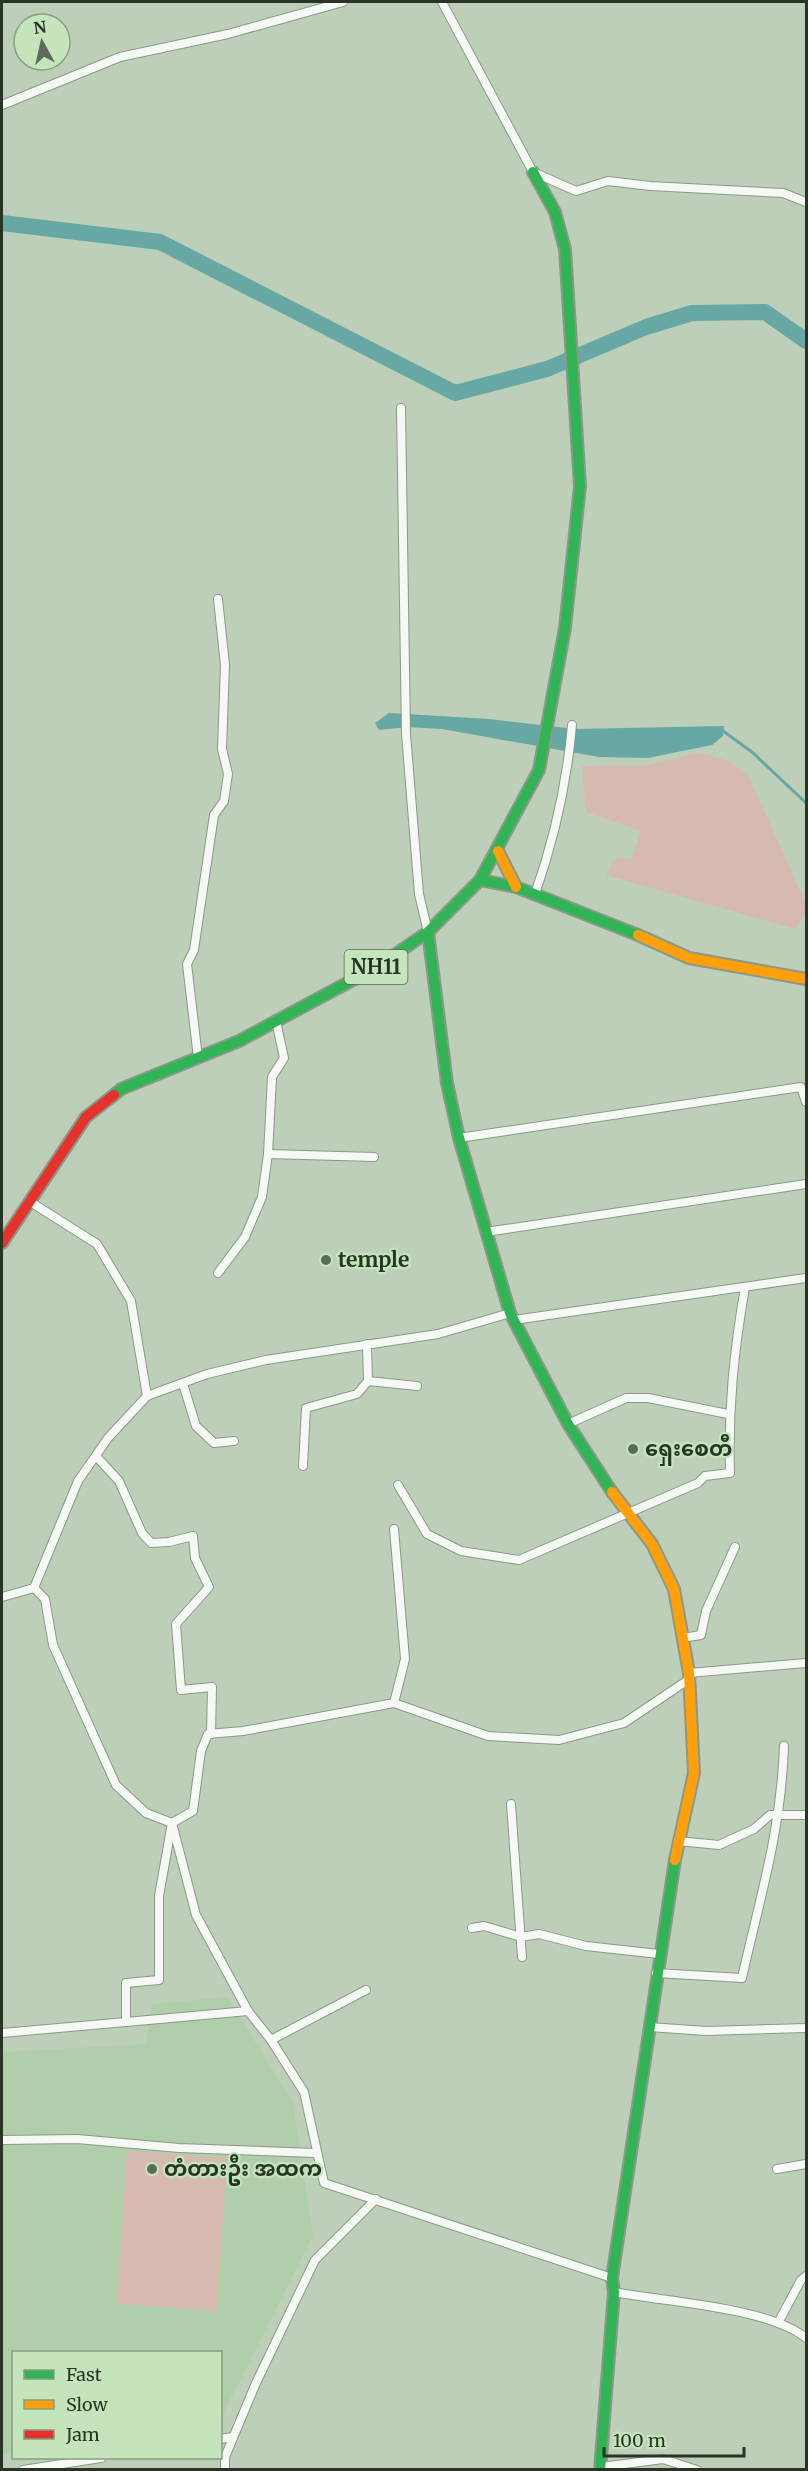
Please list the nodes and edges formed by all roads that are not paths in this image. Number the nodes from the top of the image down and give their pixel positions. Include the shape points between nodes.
1 (343, 2) edge
2 (442, 2) edge
3 (2, 105) edge
4 (533, 172) junction
5 (807, 202) edge
6 (401, 408) dead end
7 (218, 598) dead end
8 (572, 724) dead end
9 (498, 851) junction
10 (480, 880) junction
11 (516, 887) junction
12 (535, 894) junction
13 (428, 932) junction
14 (807, 979) edge
15 (276, 1021) junction
16 (198, 1058) junction
17 (807, 1102) edge
18 (459, 1138) junction
19 (268, 1154) junction
20 (374, 1157) dead end
21 (807, 1184) edge
22 (28, 1201) junction
23 (486, 1232) junction
24 (2, 1243) edge
25 (218, 1273) dead end
26 (807, 1278) edge
27 (745, 1287) junction
28 (512, 1317) junction
29 (367, 1344) junction
30 (368, 1381) junction
31 (183, 1384) junction
32 (417, 1386) dead end
33 (147, 1396) junction
34 (728, 1414) junction
35 (568, 1424) junction
36 (234, 1441) dead end
37 (96, 1456) junction
38 (303, 1466) dead end
39 (398, 1485) dead end
40 (628, 1513) junction
41 (394, 1529) dead end
42 (735, 1547) dead end
43 (34, 1588) junction
44 (2, 1598) edge
45 (682, 1638) junction
46 (807, 1663) edge
47 (688, 1676) junction
48 (394, 1702) junction
49 (211, 1734) junction
50 (784, 1746) dead end
51 (511, 1804) dead end
52 (780, 1815) junction
53 (807, 1815) edge
54 (172, 1823) junction
55 (678, 1841) junction
56 (471, 1928) dead end
57 (521, 1937) junction
58 (659, 1954) junction
59 (522, 1957) dead end
60 (656, 1973) junction
61 (366, 1990) dead end
62 (248, 2011) junction
63 (126, 2022) junction
64 (649, 2027) junction
65 (807, 2028) edge
66 (2, 2033) edge
67 (271, 2040) junction
68 (2, 2140) edge
69 (316, 2153) junction
70 (807, 2164) edge
71 (777, 2169) dead end
72 (376, 2199) junction
73 (807, 2276) edge
74 (612, 2278) junction
75 (614, 2292) junction
76 (778, 2323) junction
77 (807, 2338) edge
78 (233, 2437) junction
79 (222, 2439) edge
80 (88, 2459) edge
81 (601, 2468) edge
82 (23, 2469) edge
83 (225, 2469) edge
84 (697, 2469) edge

1 - 3 street via 228,34 120,57
2 - 4 street
4 - 5 street via 576,191 608,181 783,193
4 - 9 main road via 555,212 565,249 580,486 565,628 539,770
6 - 13 street via 406,734 419,894
7 - 16 street via 225,665 222,749 228,774 224,801 214,815 194,950 188,964
8 - 12 street via 569,760 547,860
9 - 10 main road
9 - 11 main road
10 - 11 main road
10 - 13 main road, NH11
11 - 12 main road
12 - 14 main road via 689,958
13 - 15 main road, NH11 via 377,967
13 - 18 main road via 447,1083
15 - 16 main road, NH11
15 - 19 street via 284,1058 272,1077
16 - 22 main road, NH11 via 121,1089 86,1117
17 - 18 street via 801,1087
18 - 23 main road
19 - 20 street
19 - 25 street via 262,1197 245,1237
21 - 23 street
22 - 24 main road, NH11
22 - 33 street via 97,1244 131,1301
23 - 28 main road
26 - 27 street
27 - 28 street
27 - 34 street via 733,1354
28 - 29 street via 438,1334
28 - 35 main road
29 - 30 street
29 - 31 street via 266,1360
30 - 32 street
30 - 38 street via 357,1394 306,1408
31 - 33 street
31 - 36 street via 196,1426 214,1443
33 - 37 street
34 - 35 street via 648,1398 626,1398
34 - 40 street via 730,1473 705,1476 698,1483
35 - 40 main road
37 - 43 street via 78,1481
37 - 49 street via 119,1481 142,1533 151,1543 192,1536 195,1558 209,1587 176,1624 182,1690 212,1687
39 - 40 street via 426,1534 461,1551 519,1560
40 - 45 main road via 652,1544 674,1589
41 - 48 street via 405,1659
42 - 45 street via 706,1611 701,1635
43 - 44 street
43 - 54 street via 45,1599 52,1645 116,1785 146,1813
45 - 47 main road
46 - 47 street
47 - 48 street via 624,1723 559,1740 488,1736
47 - 55 main road via 694,1773
48 - 49 street
49 - 54 street via 201,1752 192,1811
50 - 52 street
51 - 57 street
52 - 53 street
52 - 55 street via 770,1815 754,1829 719,1845
52 - 60 street via 742,1978
54 - 62 street via 196,1915
54 - 63 street via 159,1896 159,1980 126,1983
55 - 58 main road
56 - 57 street via 484,1926
57 - 58 street via 539,1934 586,1946
57 - 59 street
58 - 60 main road
60 - 64 main road
61 - 67 street
62 - 63 street
62 - 67 street
63 - 66 street
64 - 65 street via 706,2031
64 - 74 main road
67 - 69 street via 304,2092
68 - 69 street via 77,2139 179,2148
69 - 72 street via 324,2183
70 - 71 street
72 - 74 street
72 - 78 street via 315,2260
73 - 76 street via 801,2280
74 - 75 main road
75 - 76 street via 744,2313
75 - 81 main road
76 - 77 street
78 - 79 street
78 - 83 street
80 - 82 street
81 - 84 street via 663,2459

